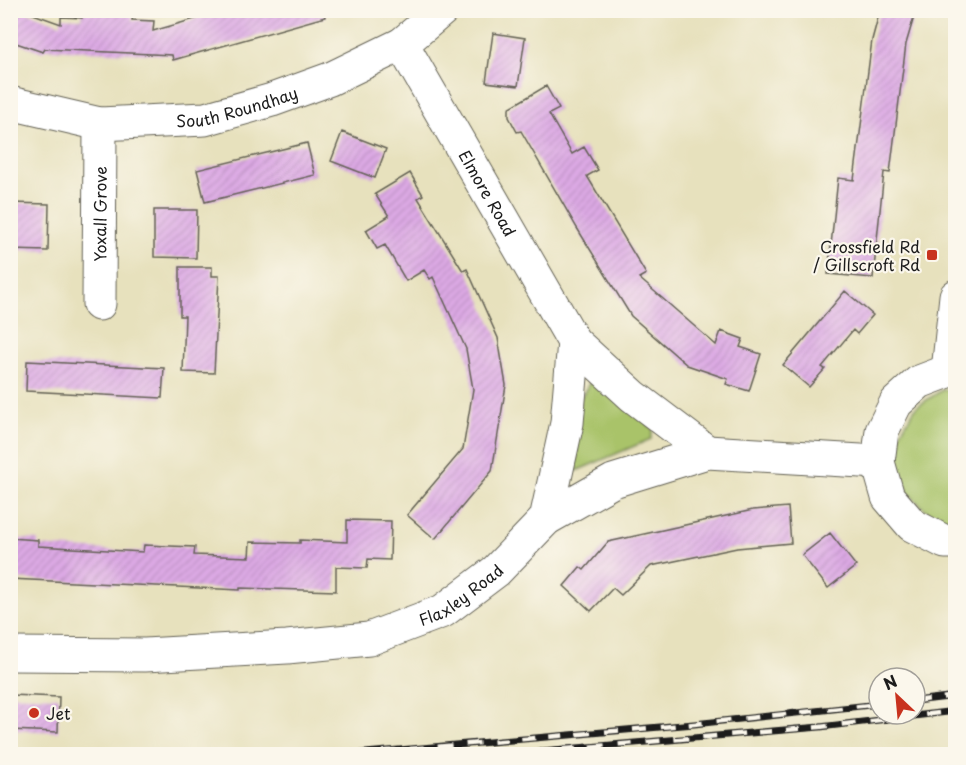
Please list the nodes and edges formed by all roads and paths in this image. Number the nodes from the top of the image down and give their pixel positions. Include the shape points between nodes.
1 (442, 10) edge
2 (402, 44) junction
3 (10, 103) edge
4 (100, 124) junction
5 (956, 296) edge
6 (99, 304) dead end
7 (574, 342) junction
8 (952, 371) edge
9 (707, 453) junction
10 (878, 462) junction
11 (546, 519) junction
12 (956, 542) edge
13 (10, 654) edge

1 - 2 street, South Roundhay
2 - 4 street, South Roundhay via 330,79 205,119
2 - 7 street, Elmore Road
3 - 4 street, South Roundhay
4 - 6 street, Yoxall Grove
5 - 8 street
7 - 9 street, Elmore Road via 633,396
7 - 11 street via 567,423
8 - 10 street via 919,382 896,404 882,431
9 - 10 street, Flaxley Road
9 - 11 street, Flaxley Road via 613,481
10 - 12 street via 888,497 912,525 945,542
11 - 13 street, Flaxley Road via 496,571 443,611 369,639 146,655

